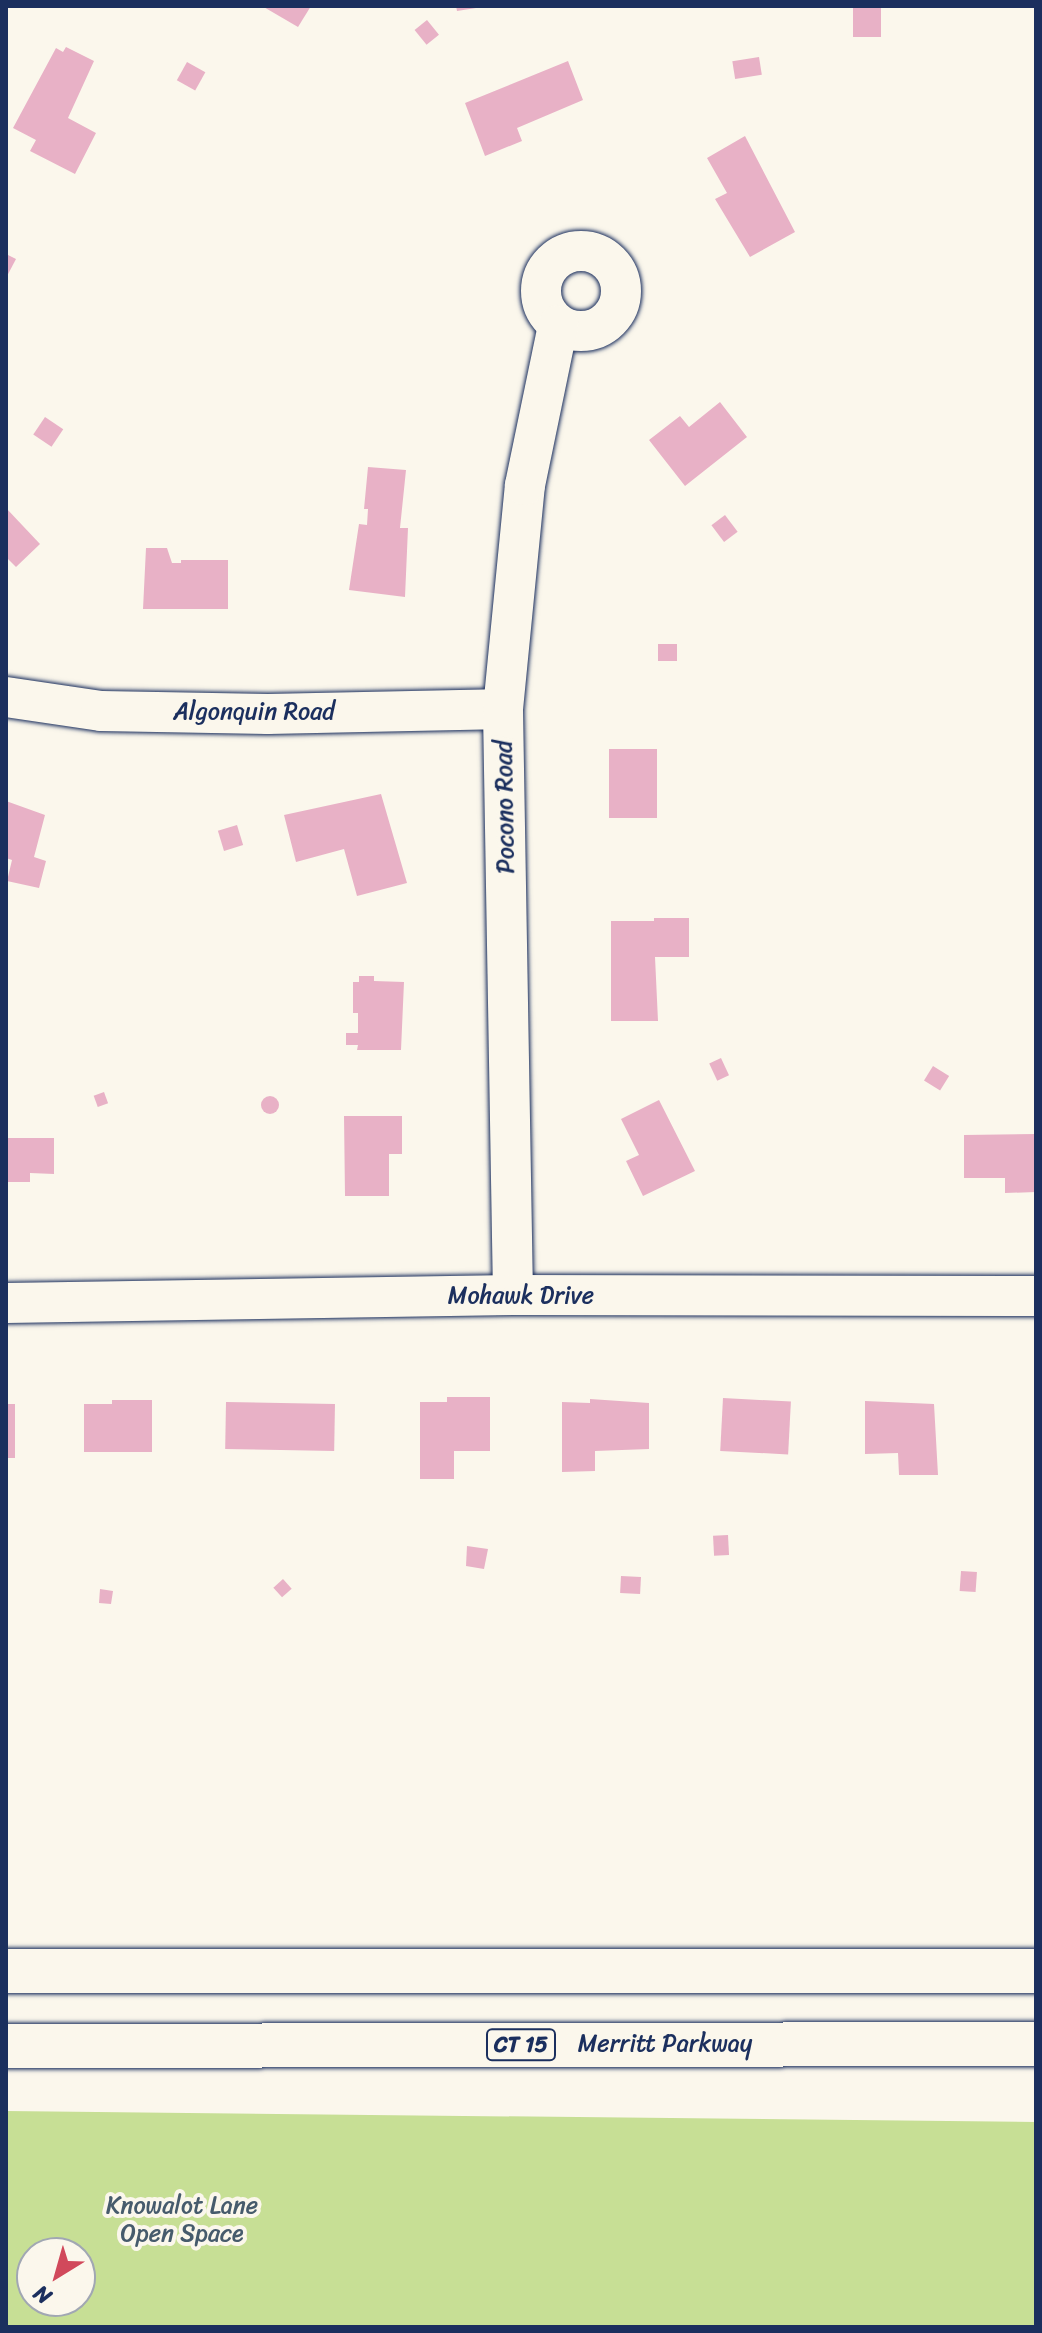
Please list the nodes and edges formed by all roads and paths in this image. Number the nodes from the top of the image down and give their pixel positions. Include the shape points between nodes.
1 (558, 325) dead end
2 (6, 697) edge
3 (503, 709) junction
4 (513, 1295) junction
5 (1036, 1296) edge
6 (6, 1303) edge
7 (6, 1971) edge
8 (1036, 1971) edge
9 (1036, 2044) edge
10 (6, 2046) edge

1 - 3 street, Pocono Road via 525,485
2 - 3 street, Algonquin Road via 116,711
3 - 4 street, Pocono Road
4 - 5 street, Mohawk Drive
4 - 6 street, Mohawk Drive
7 - 8 highway
9 - 10 highway, Merritt Parkway / CT 15

